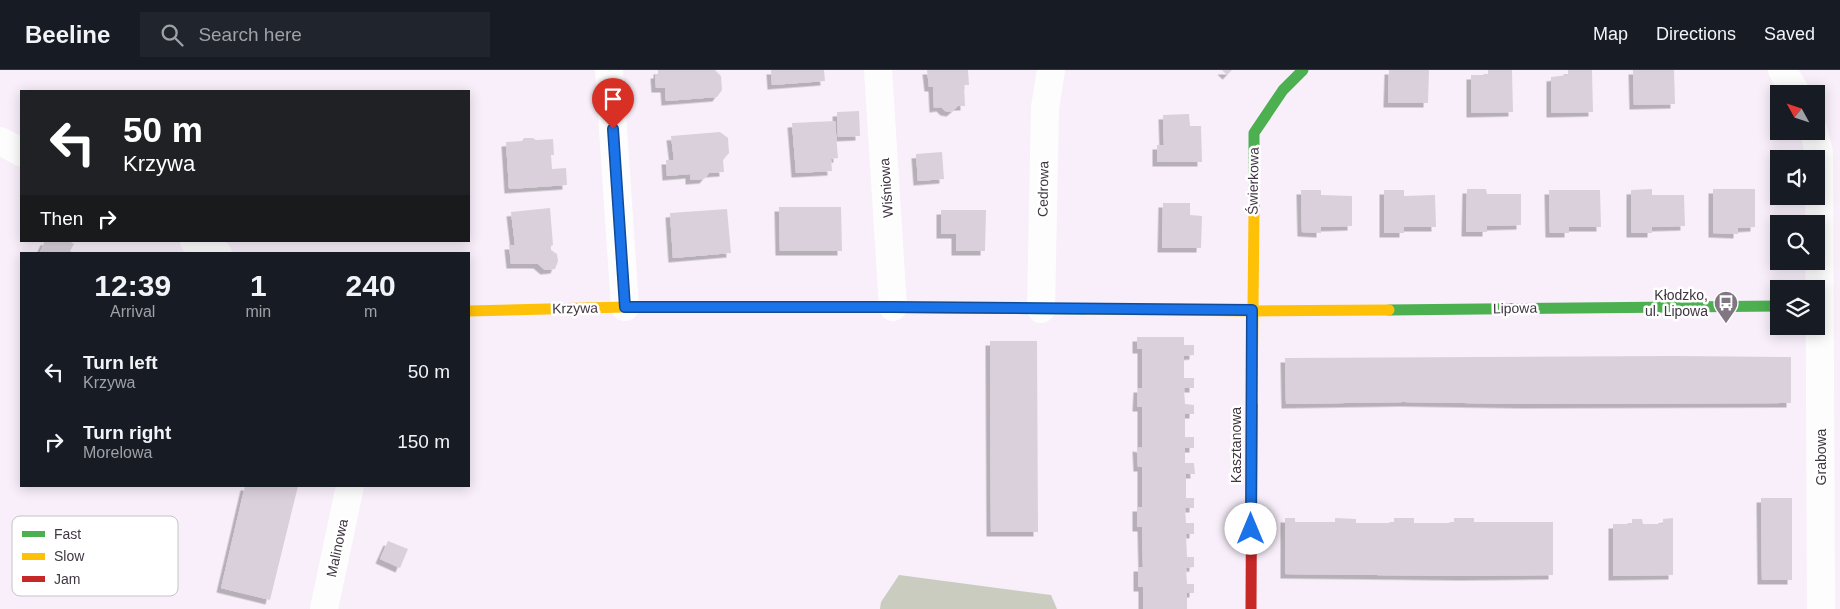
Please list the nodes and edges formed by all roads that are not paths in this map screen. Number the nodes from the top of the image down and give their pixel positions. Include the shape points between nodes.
1 (608, 70) edge
2 (878, 70) edge
3 (1051, 70) edge
4 (1303, 70) edge
5 (1782, 70) edge
6 (1791, 85) edge
7 (1816, 140) edge
8 (0, 141) edge
9 (20, 151) edge
10 (196, 242) edge
11 (214, 252) edge
12 (1824, 280) edge
13 (1770, 306) edge
14 (625, 307) junction
15 (893, 307) junction
16 (1041, 309) junction
17 (1252, 310) junction
18 (470, 311) edge
19 (1825, 335) edge
20 (350, 487) edge
21 (324, 609) edge
22 (1251, 609) edge
23 (1821, 609) edge

1 - 14 street
2 - 15 street, Wiśniowa
3 - 16 street, Cedrowa via 1045,108
4 - 17 street, Świerkowa via 1283,90 1254,133
5 - 6 street
7 - 12 street
8 - 9 street
10 - 11 street
13 - 17 street, Lipowa
14 - 15 street, Krzywa
14 - 18 street, Krzywa
15 - 16 street, Krzywa
16 - 17 street, Krzywa
17 - 22 street, Kasztanowa
19 - 23 street, Grabowa
20 - 21 street, Malinowa

